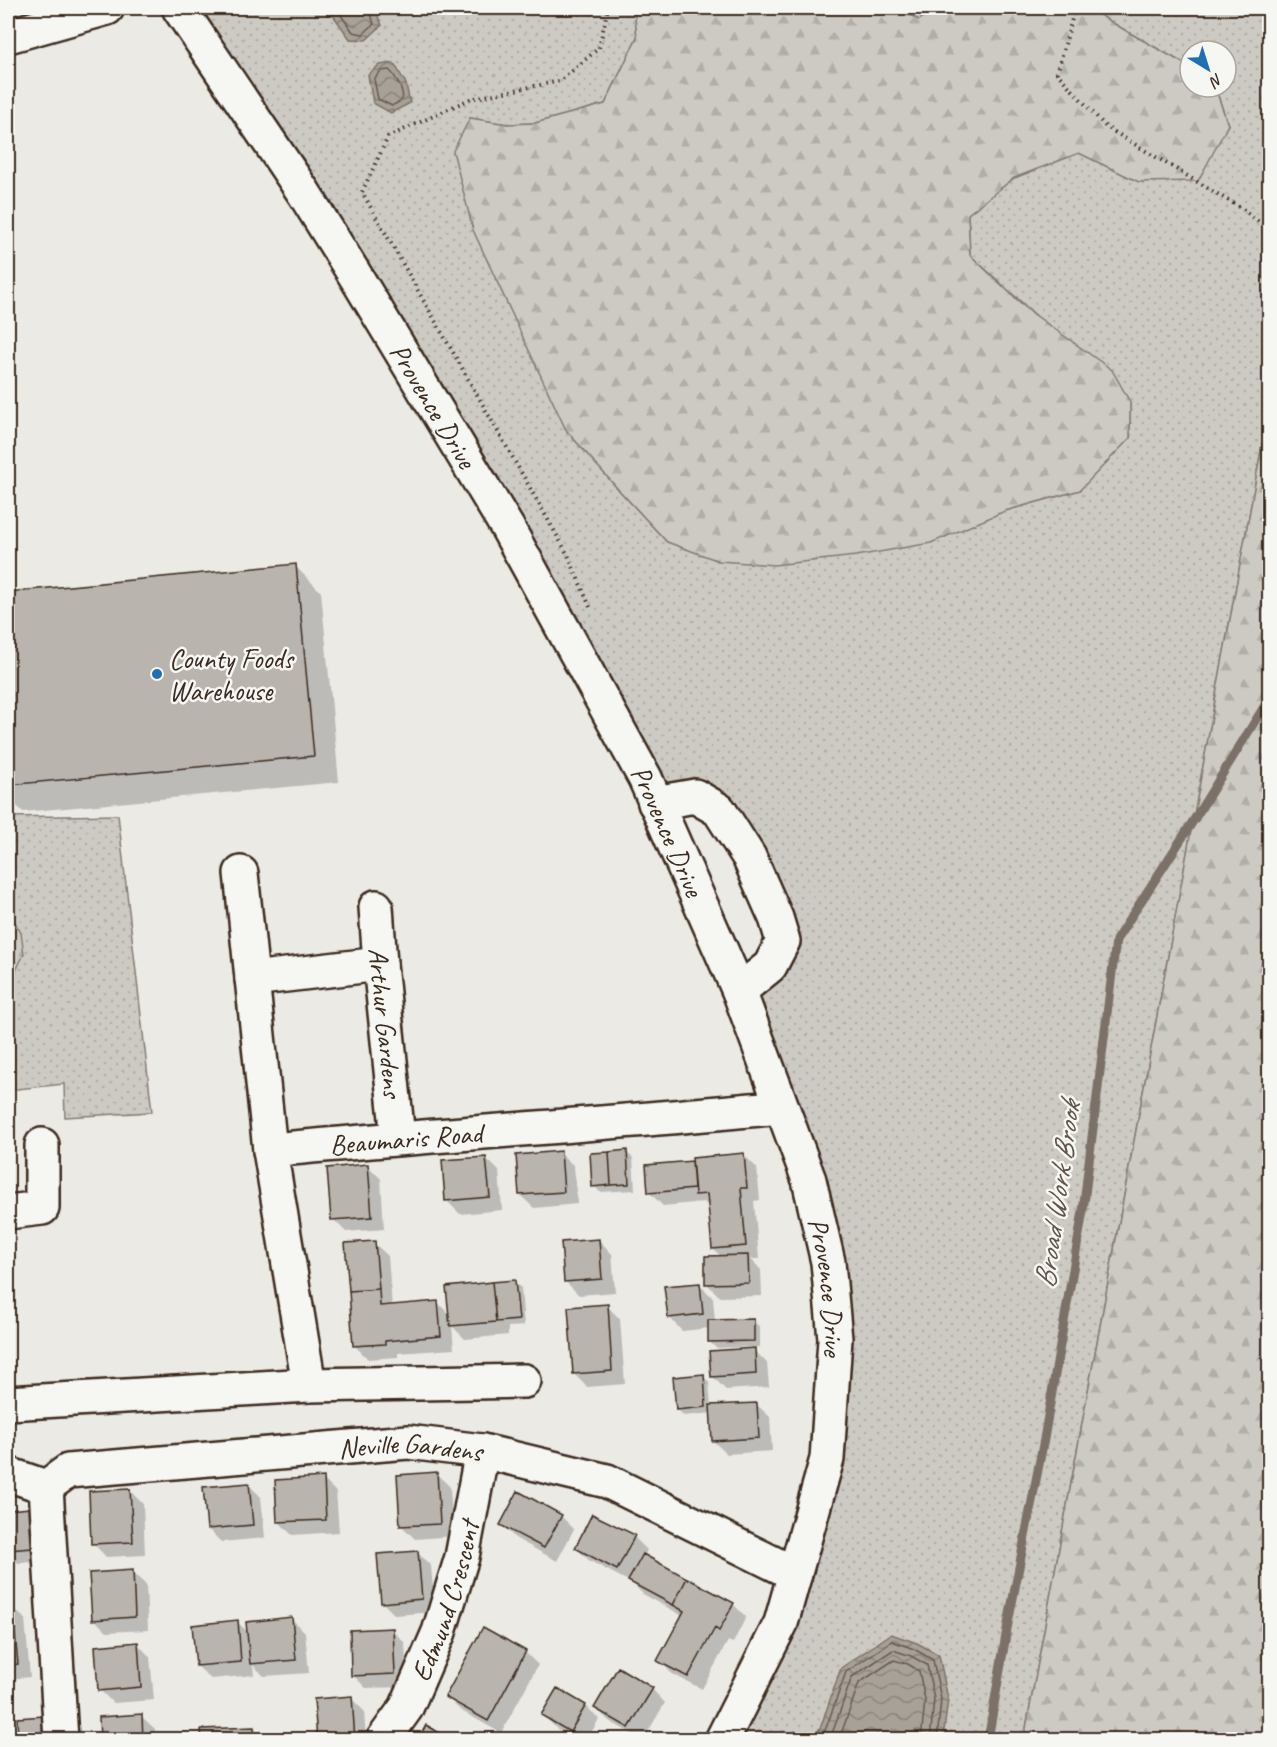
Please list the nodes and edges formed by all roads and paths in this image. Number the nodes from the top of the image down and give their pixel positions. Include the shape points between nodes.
1 (107, 8) edge
2 (179, 8) edge
3 (608, 8) edge
4 (1075, 8) edge
5 (8, 36) edge
6 (1269, 231) edge
7 (568, 555) dead end
8 (655, 803) junction
9 (241, 873) dead end
10 (376, 907) dead end
11 (380, 964) junction
12 (252, 979) junction
13 (739, 991) junction
14 (781, 1107) junction
15 (398, 1138) junction
16 (42, 1145) dead end
17 (270, 1150) junction
18 (8, 1212) edge
19 (524, 1381) dead end
20 (309, 1384) junction
21 (8, 1402) edge
22 (482, 1451) junction
23 (8, 1474) edge
24 (46, 1487) junction
25 (795, 1574) junction
26 (61, 1740) edge
27 (383, 1740) edge
28 (722, 1740) edge

1 - 5 street
2 - 8 street, Provence Drive via 304,193 495,507 645,778
3 - 7 path via 599,48 560,81 470,99 388,137 362,192
4 - 6 path via 1057,74 1106,127 1244,210
8 - 13 street, Provence Drive
8 - 13 street via 695,796 719,810 749,857 783,941 770,966
9 - 12 street
10 - 11 street, Arthur Gardens
11 - 12 street
11 - 15 street, Arthur Gardens
12 - 17 street
13 - 14 street, Provence Drive
14 - 15 street, Beaumaris Road
14 - 25 street, Provence Drive via 809,1180 828,1262 835,1339 827,1459
15 - 17 street, Beaumaris Road
16 - 18 street via 42,1208
17 - 20 street
19 - 20 street
20 - 21 street
22 - 24 street, Neville Gardens via 408,1442 68,1471
22 - 25 street, Neville Gardens via 607,1481
22 - 27 street, Edmund Crescent via 462,1557 439,1632 406,1708
23 - 24 street
24 - 26 street
25 - 28 street, Provence Drive via 780,1623

